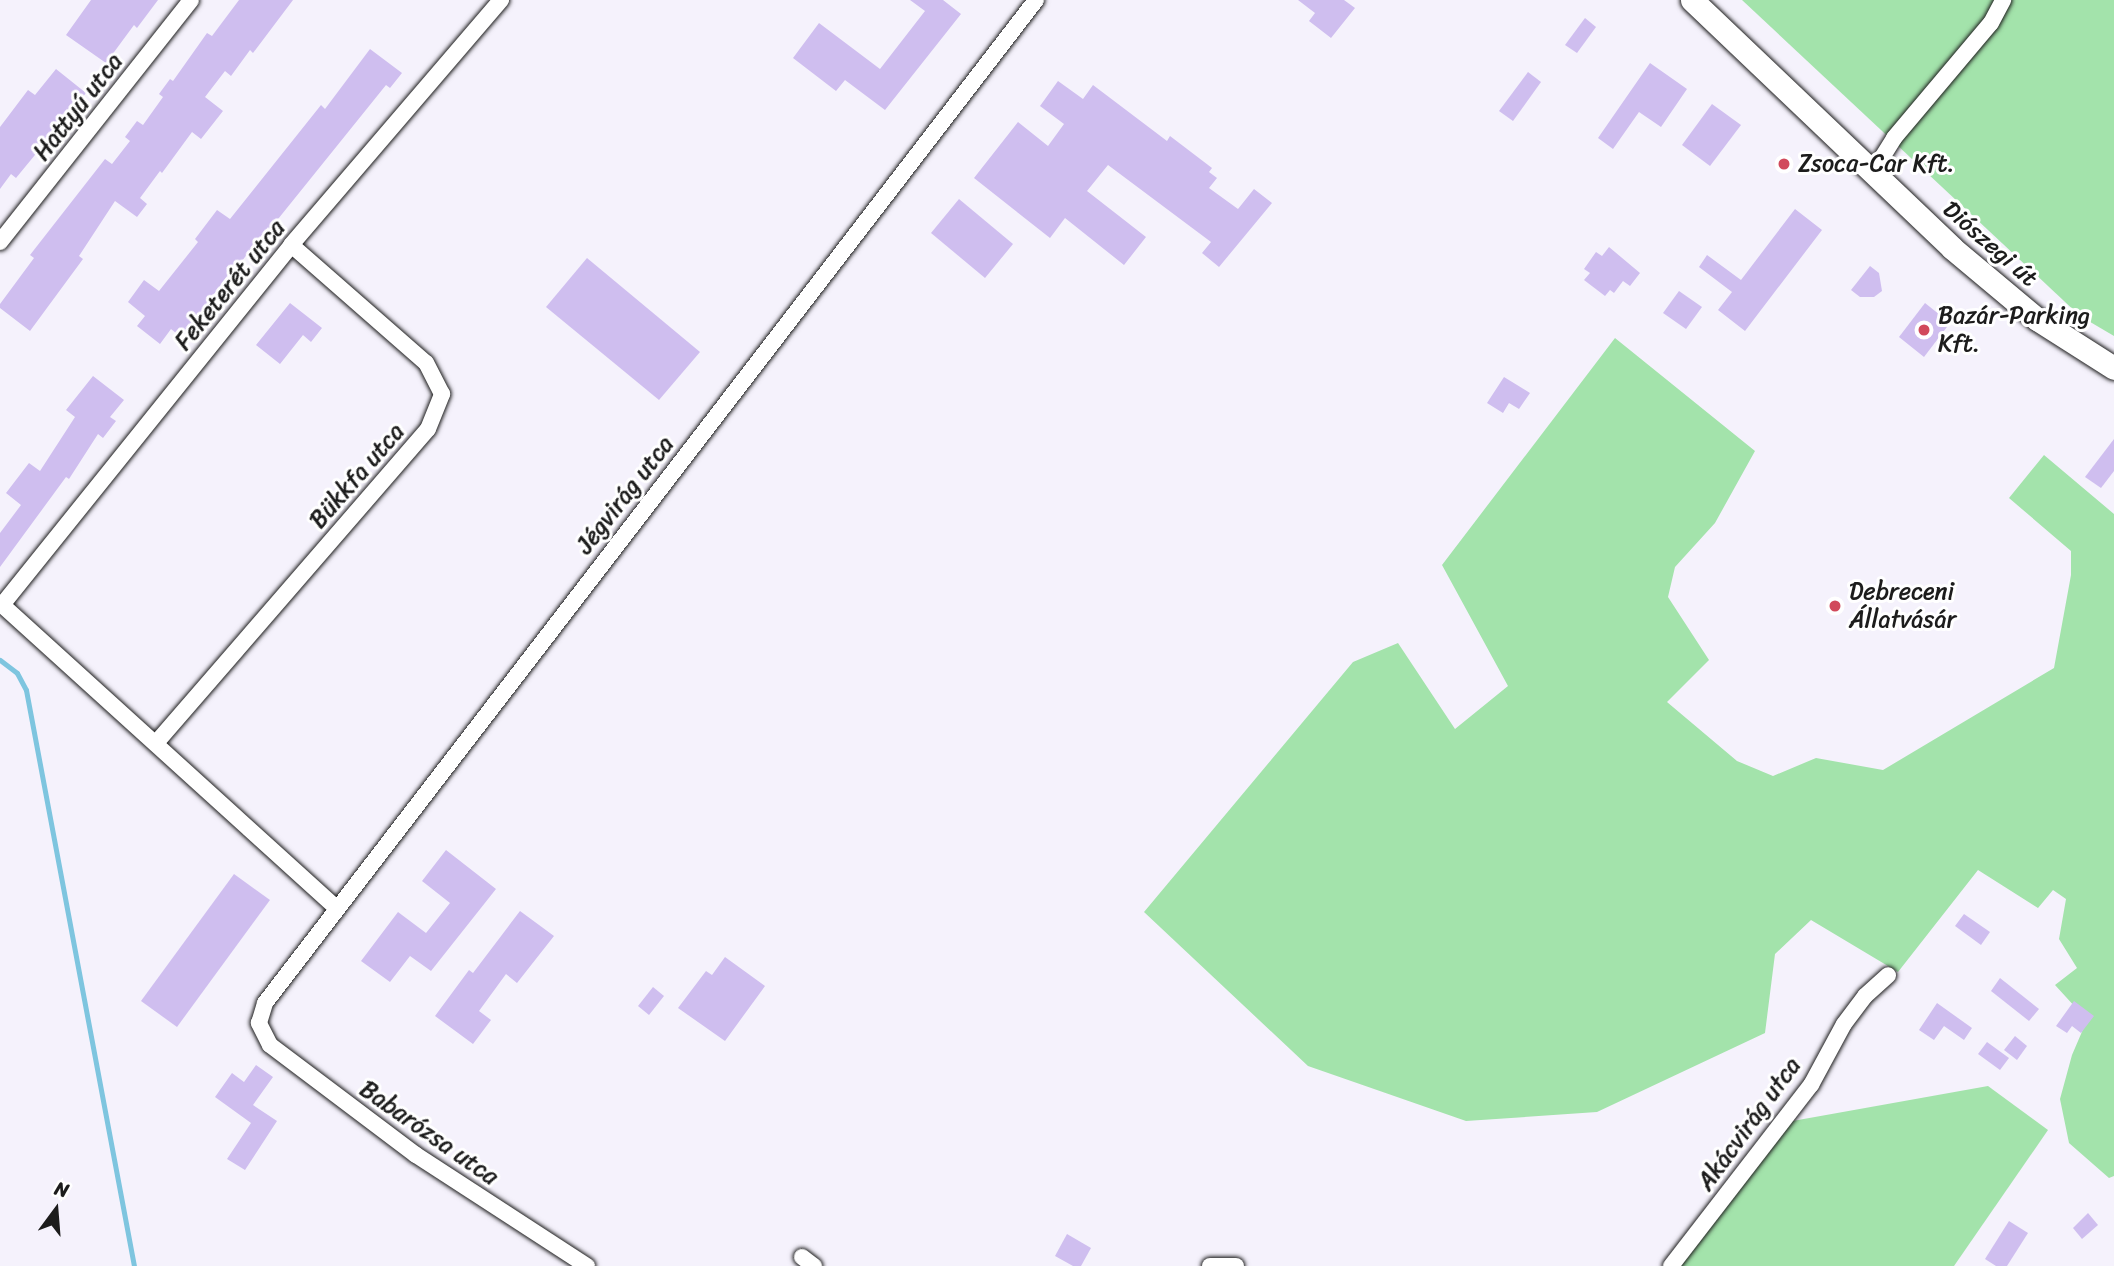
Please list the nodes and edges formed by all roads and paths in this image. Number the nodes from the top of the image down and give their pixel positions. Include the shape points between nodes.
1 (191, 0) edge
2 (500, 0) edge
3 (1036, 0) edge
4 (1692, 0) edge
5 (2003, 0) edge
6 (1873, 172) junction
7 (0, 242) edge
8 (291, 245) junction
9 (2114, 368) edge
10 (1, 604) edge
11 (156, 743) junction
12 (335, 908) junction
13 (1888, 975) dead end
14 (259, 1023) joint
15 (587, 1266) edge
16 (1210, 1266) edge
17 (1236, 1266) edge
18 (1671, 1266) edge

1 - 7 street, Hattyú utca
2 - 8 street, Feketerét utca
3 - 12 street, Jégvirág utca
4 - 6 main road, Diószegi út
5 - 6 street via 1991,23 1894,138
6 - 9 main road, Diószegi út via 1952,248 2037,319
8 - 10 street, Feketerét utca
8 - 11 street, Bükkfa utca via 426,363 442,394 428,429
10 - 11 street
11 - 12 street
12 - 14 street, Jégvirág utca via 265,1003
13 - 18 street, Akácvirág utca via 1843,1024 1811,1085
14 - 15 street, Babarózsa utca via 270,1045 416,1155
16 - 17 street

